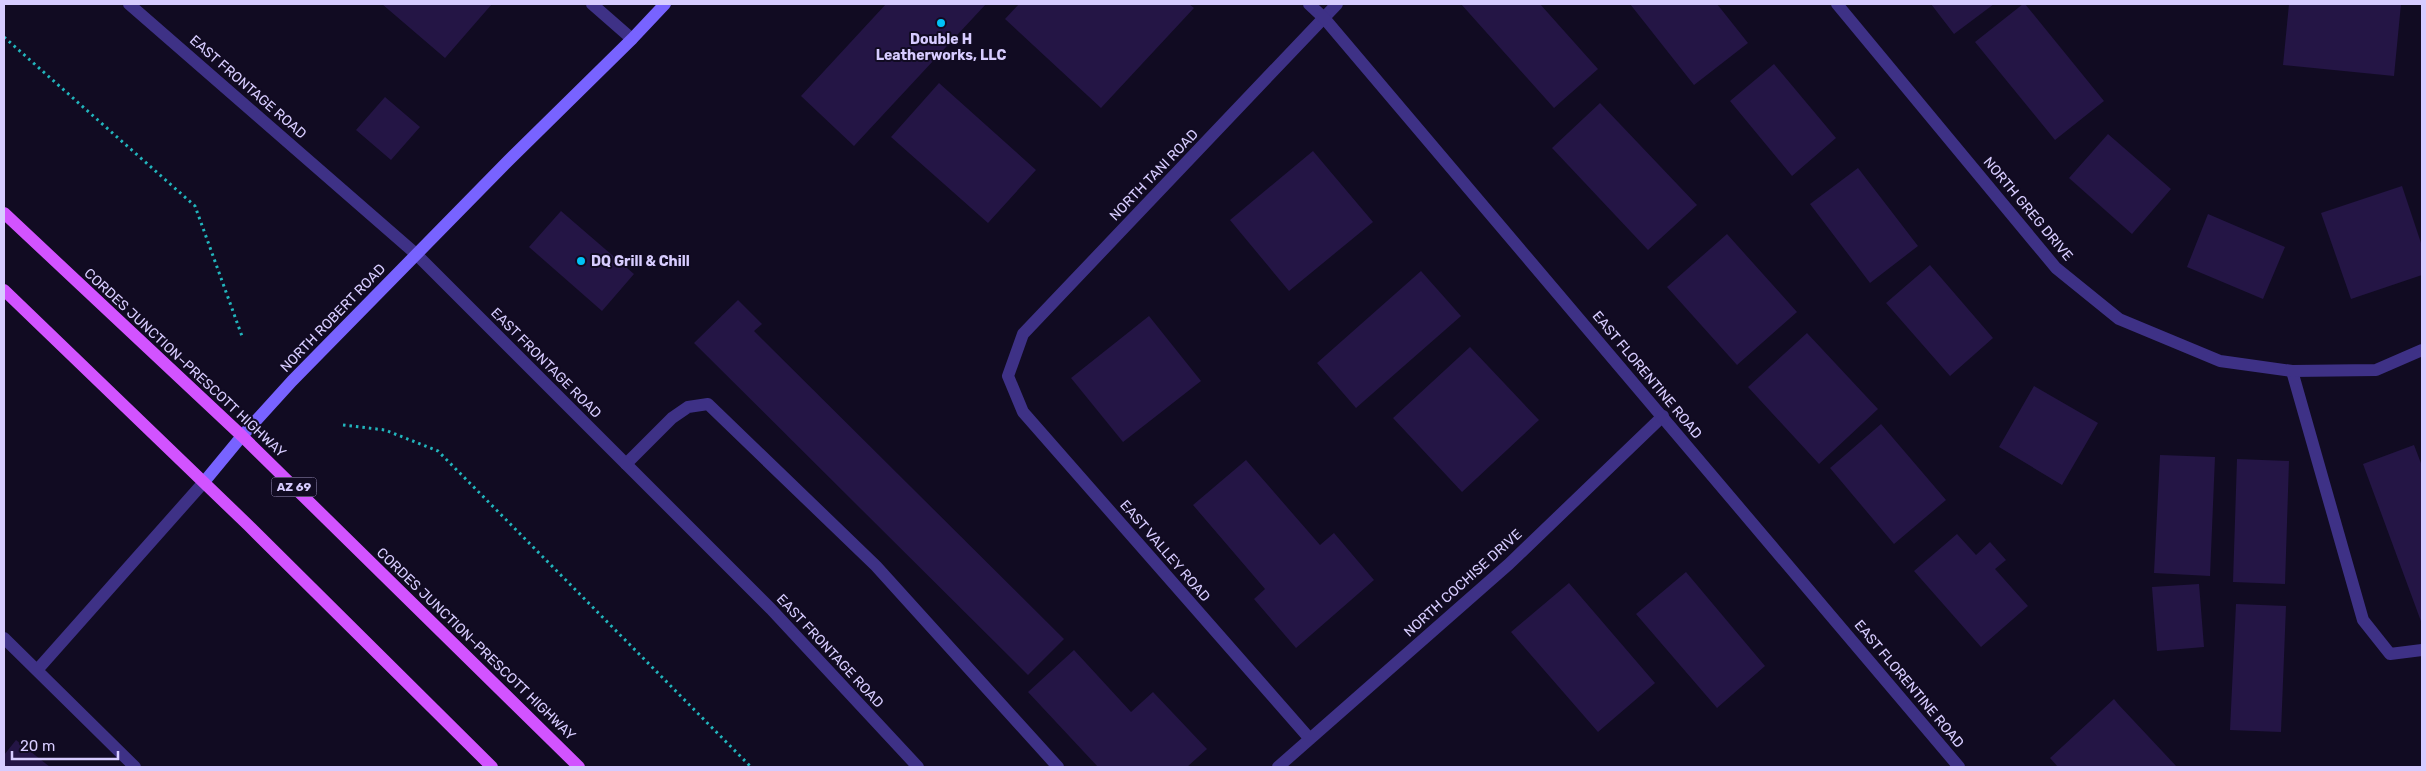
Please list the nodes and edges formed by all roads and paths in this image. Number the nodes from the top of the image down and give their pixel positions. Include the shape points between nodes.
1 (129, 4) edge
2 (592, 4) edge
3 (665, 4) edge
4 (1309, 4) edge
5 (1337, 4) edge
6 (1837, 4) edge
7 (1324, 18) junction
8 (4, 37) edge
9 (632, 39) junction
10 (4, 212) edge
11 (416, 254) junction
12 (4, 290) edge
13 (243, 338) dead end
14 (2422, 350) edge
15 (2292, 371) junction
16 (1008, 376) joint
17 (1663, 416) junction
18 (343, 425) dead end
19 (242, 436) junction
20 (626, 464) junction
21 (204, 482) junction
22 (4, 638) edge
23 (2422, 650) edge
24 (38, 669) junction
25 (1310, 739) junction
26 (136, 767) edge
27 (492, 767) edge
28 (579, 767) edge
29 (751, 767) edge
30 (918, 767) edge
31 (1058, 767) edge
32 (1278, 767) edge
33 (1959, 767) edge

1 - 11 street, EAST FRONTAGE ROAD
2 - 9 street
3 - 9 main road, NORTH ROBERT ROAD
4 - 7 street, EAST FLORENTINE ROAD
5 - 7 street, NORTH TANI ROAD
6 - 15 street, NORTH GREG DRIVE via 2056,268 2119,319 2220,362
7 - 16 street, NORTH TANI ROAD via 1023,334
7 - 17 street, EAST FLORENTINE ROAD
8 - 13 path via 195,206
9 - 11 main road, NORTH ROBERT ROAD
10 - 19 main road, CORDES JUNCTION–PRESCOTT HIGHWAY / AZ 69
11 - 19 main road, NORTH ROBERT ROAD
11 - 20 street, EAST FRONTAGE ROAD
12 - 21 main road
14 - 15 street, NORTH GREG DRIVE via 2376,370
15 - 23 street via 2364,620 2390,654
16 - 25 street, EAST VALLEY ROAD via 1023,412
17 - 25 street, NORTH COCHISE DRIVE via 1509,564
17 - 33 street, EAST FLORENTINE ROAD
18 - 29 path via 385,430 438,451
19 - 21 main road, NORTH ROBERT ROAD
19 - 28 main road, CORDES JUNCTION–PRESCOTT HIGHWAY / AZ 69
20 - 30 street, EAST FRONTAGE ROAD via 771,609
20 - 31 street via 672,418 688,407 708,404 876,566
21 - 24 street, NORTH ROBERT ROAD
21 - 27 main road
22 - 24 street
24 - 26 street
25 - 32 street, NORTH COCHISE DRIVE

